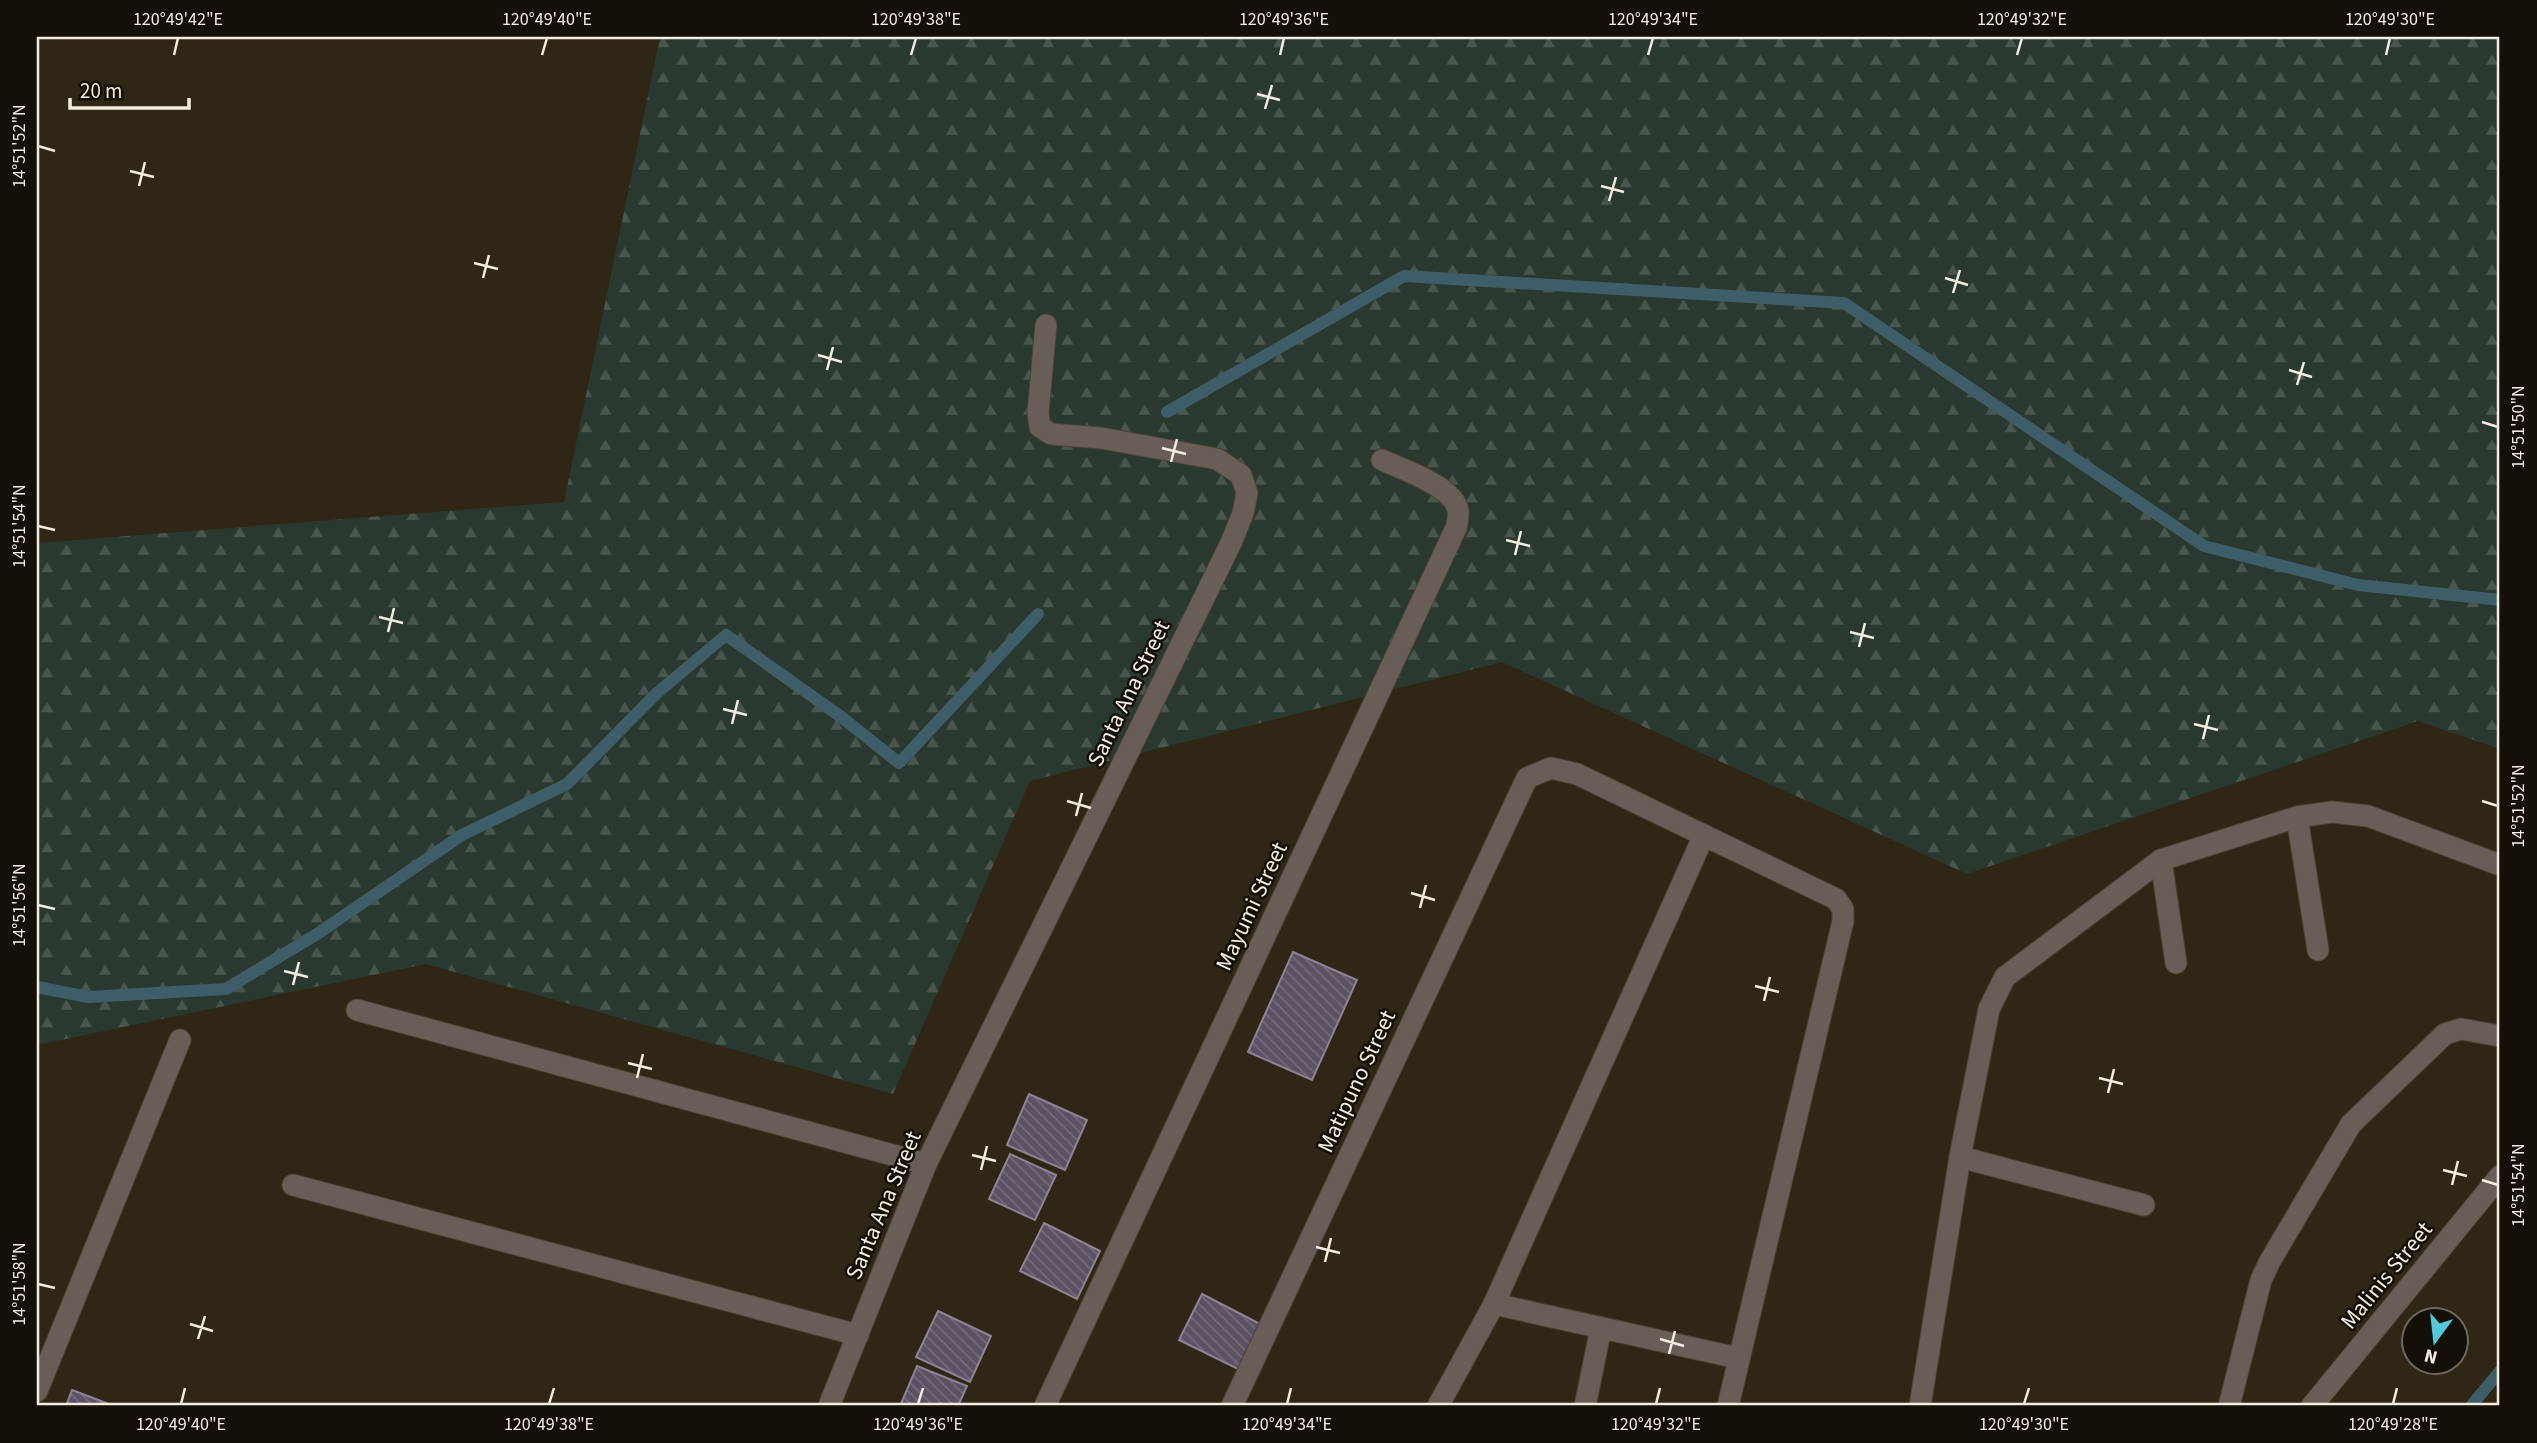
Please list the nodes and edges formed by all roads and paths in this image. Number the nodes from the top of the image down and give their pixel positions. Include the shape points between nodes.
1 (1046, 325) dead end
2 (1382, 460) dead end
3 (2297, 817) junction
4 (1704, 835) junction
5 (2161, 860) junction
6 (2500, 865) edge
7 (2318, 950) dead end
8 (2176, 963) dead end
9 (357, 1010) dead end
10 (2500, 1036) edge
11 (180, 1040) dead end
12 (1960, 1157) junction
13 (926, 1164) junction
14 (2500, 1176) edge
15 (293, 1185) dead end
16 (2144, 1205) dead end
17 (1494, 1304) junction
18 (1601, 1328) junction
19 (858, 1335) junction
20 (1738, 1358) junction
21 (37, 1391) edge
22 (829, 1406) edge
23 (1045, 1406) edge
24 (1232, 1406) edge
25 (1438, 1406) edge
26 (1585, 1406) edge
27 (1728, 1406) edge
28 (1920, 1406) edge
29 (2229, 1406) edge
30 (2312, 1406) edge

1 - 13 street, Santa Ana Street via 1040,427 1051,434 1217,459 1241,475 1247,493 1231,543
2 - 23 street, Mayumi Street via 1436,485 1449,496 1458,510 1456,528
3 - 5 street
3 - 6 street via 2332,813 2368,816
3 - 7 street
4 - 17 street
4 - 20 street via 1836,899 1843,909
4 - 24 street, Matipuno Street via 1577,774 1551,768 1527,778
5 - 8 street
5 - 12 street via 2005,977 1989,1009
9 - 13 street
10 - 29 street via 2461,1029 2445,1034 2351,1124 2266,1270
11 - 21 street
12 - 16 street
12 - 28 street
13 - 19 street, Santa Ana Street
14 - 30 street, Malinis Street
15 - 19 street
17 - 18 street
17 - 25 street
18 - 20 street
18 - 26 street
19 - 22 street, Santa Ana Street
20 - 27 street

